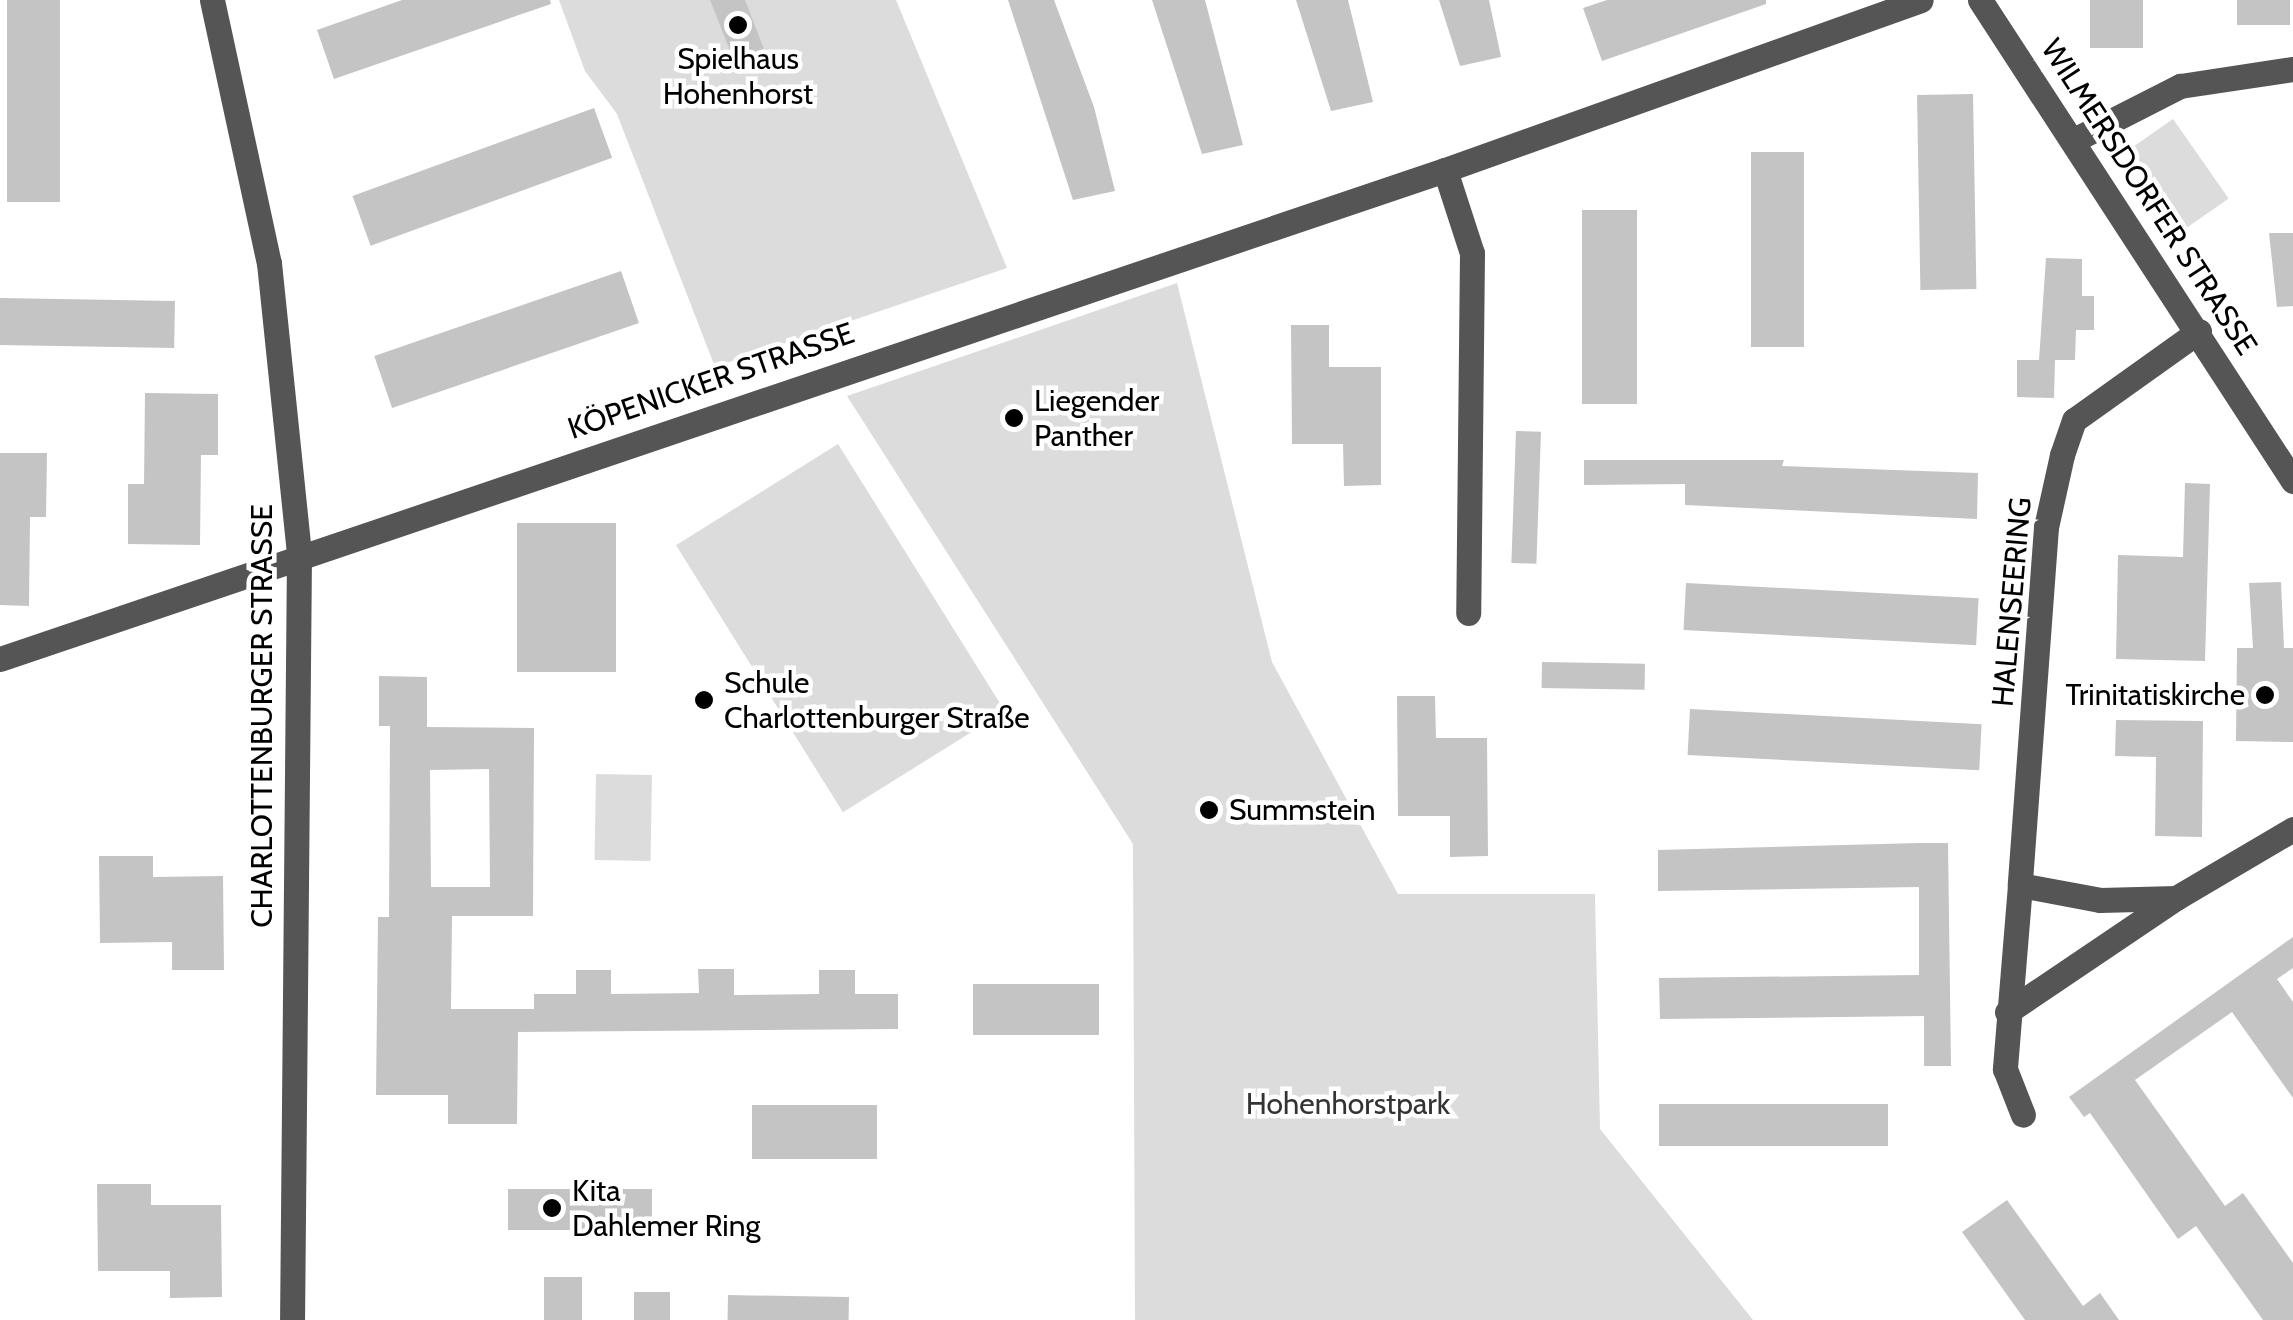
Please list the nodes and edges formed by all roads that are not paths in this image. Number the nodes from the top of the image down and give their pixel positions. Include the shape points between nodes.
1 (212, 0) edge
2 (1921, 0) edge
3 (1980, 0) edge
4 (2293, 69) edge
5 (2076, 138) junction
6 (1444, 170) junction
7 (2199, 331) junction
8 (2293, 481) edge
9 (300, 555) junction
10 (1468, 613) dead end
11 (0, 659) edge
12 (2293, 829) edge
13 (2020, 885) junction
14 (2176, 898) junction
15 (2008, 1012) junction
16 (2023, 1115) dead end
17 (292, 1320) edge

1 - 9 street, CHARLOTTENBURGER STRASSE via 269,263
2 - 6 street, KÖPENICKER STRASSE
3 - 5 street, WILMERSDORFER STRASSE
4 - 5 street via 2180,86
5 - 7 street, WILMERSDORFER STRASSE
6 - 9 street, KÖPENICKER STRASSE
6 - 10 street via 1472,253
7 - 8 street, WILMERSDORFER STRASSE
7 - 13 street, HALENSEERING via 2074,420 2068,438 2046,527
9 - 11 street, KÖPENICKER STRASSE
9 - 17 street, CHARLOTTENBURGER STRASSE
12 - 14 street
13 - 14 street via 2100,900
13 - 15 street, HALENSEERING
14 - 15 street
15 - 16 street, HALENSEERING via 2005,1069

